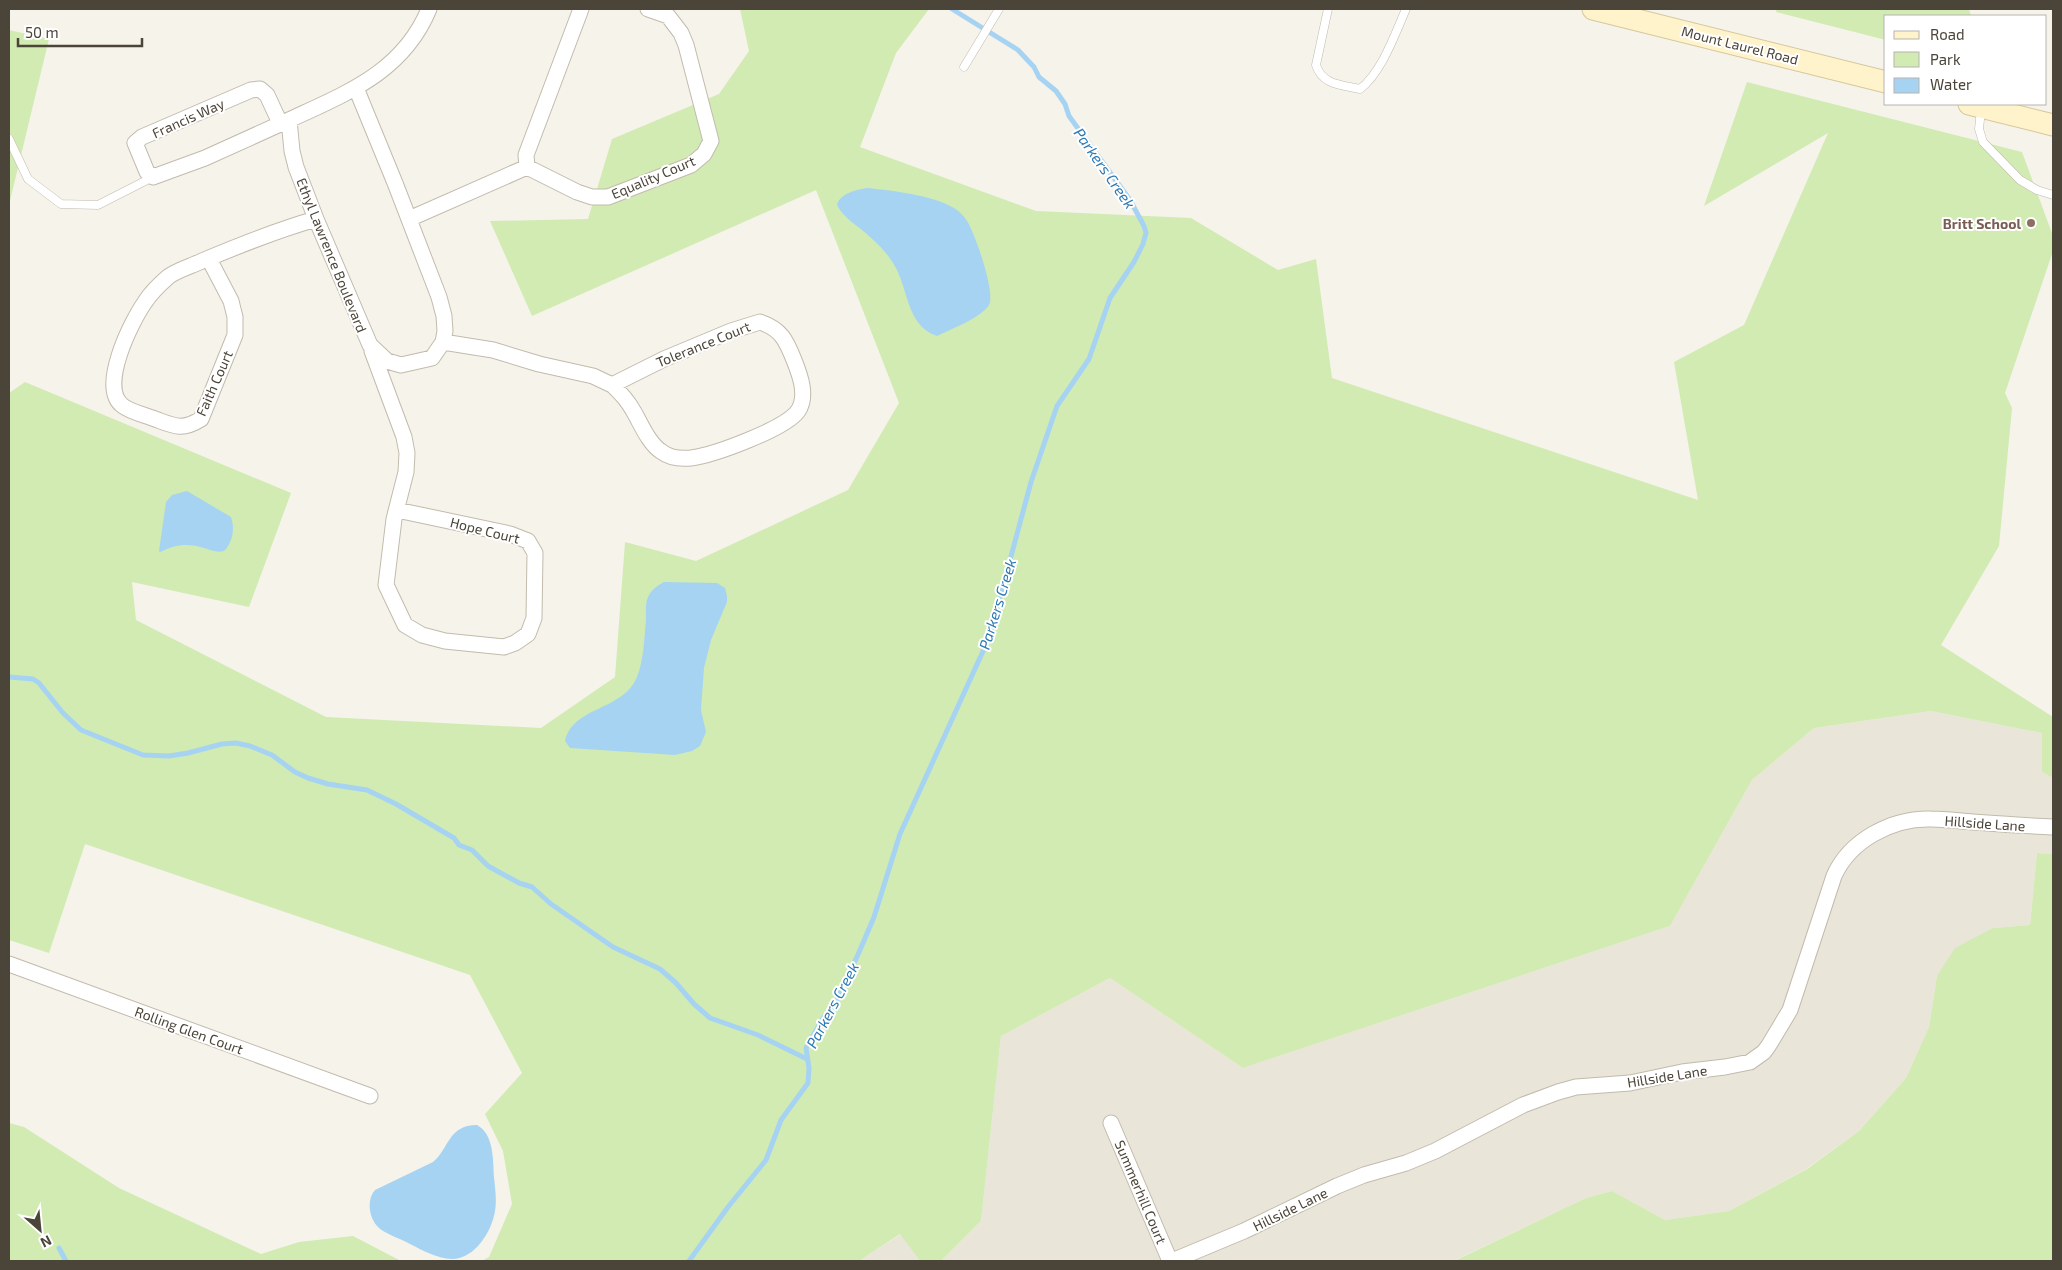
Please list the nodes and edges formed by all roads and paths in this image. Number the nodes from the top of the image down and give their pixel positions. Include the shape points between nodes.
1 (429, 9) edge
2 (580, 9) edge
3 (648, 9) edge
4 (999, 9) edge
5 (1328, 9) edge
6 (1406, 9) edge
7 (1593, 9) edge
8 (964, 67) dead end
9 (1884, 82) edge
10 (356, 88) junction
11 (1976, 105) edge
12 (285, 121) junction
13 (2053, 126) edge
14 (9, 139) edge
15 (527, 167) junction
16 (153, 178) junction
17 (2053, 195) edge
18 (316, 219) junction
19 (409, 219) junction
20 (209, 259) junction
21 (443, 342) junction
22 (370, 345) junction
23 (612, 385) junction
24 (397, 510) junction
25 (2053, 827) edge
26 (9, 964) edge
27 (370, 1096) dead end
28 (1111, 1123) dead end
29 (1171, 1261) edge

1 - 10 street via 412,41 395,60
2 - 15 street via 526,155
3 - 15 street, Equality Court via 668,16 686,45 711,141 704,154 691,165 608,197 592,197 578,192
4 - 8 lane
5 - 6 lane via 1316,65 1318,72 1329,82 1360,89 1370,81 1381,64
7 - 9 main road, Mount Laurel Road
10 - 12 street
10 - 19 street
11 - 13 main road
11 - 17 lane via 1983,142 2020,180
12 - 16 street via 206,158
12 - 16 street, Francis Way via 266,95 260,90 251,90 135,143 147,172
12 - 18 street, Ethyl Lawrence Boulevard via 296,167
14 - 16 lane via 28,179 61,204 98,205
15 - 19 street
18 - 20 street, Faith Court via 263,236
18 - 22 street, Ethyl Lawrence Boulevard
19 - 21 street via 444,316
20 - 20 street, Faith Court via 169,276 145,301 126,335 113,379 115,394 122,406 178,427 201,419 235,335 231,301
21 - 22 street, Ethyl Lawrence Boulevard via 432,358 401,365 387,361
21 - 23 street, Tolerance Court via 493,350 593,376
22 - 24 street, Hope Court via 404,437 406,472
23 - 23 street, Tolerance Court via 628,402 650,440 661,452 674,458 707,455 775,429 798,410 803,396 797,366 784,337 773,327 760,322 664,358
24 - 24 street, Hope Court via 386,585 405,625 422,635 445,641 504,647 528,634 534,618 535,553 528,541 510,534
25 - 29 street, Hillside Lane via 1918,820 1883,830 1857,845 1834,876 1790,1010 1764,1052 1750,1062 1558,1092 1522,1105 1435,1151 1337,1186 1244,1231
26 - 27 street, Rolling Glen Court
28 - 29 street, Summerhill Court

